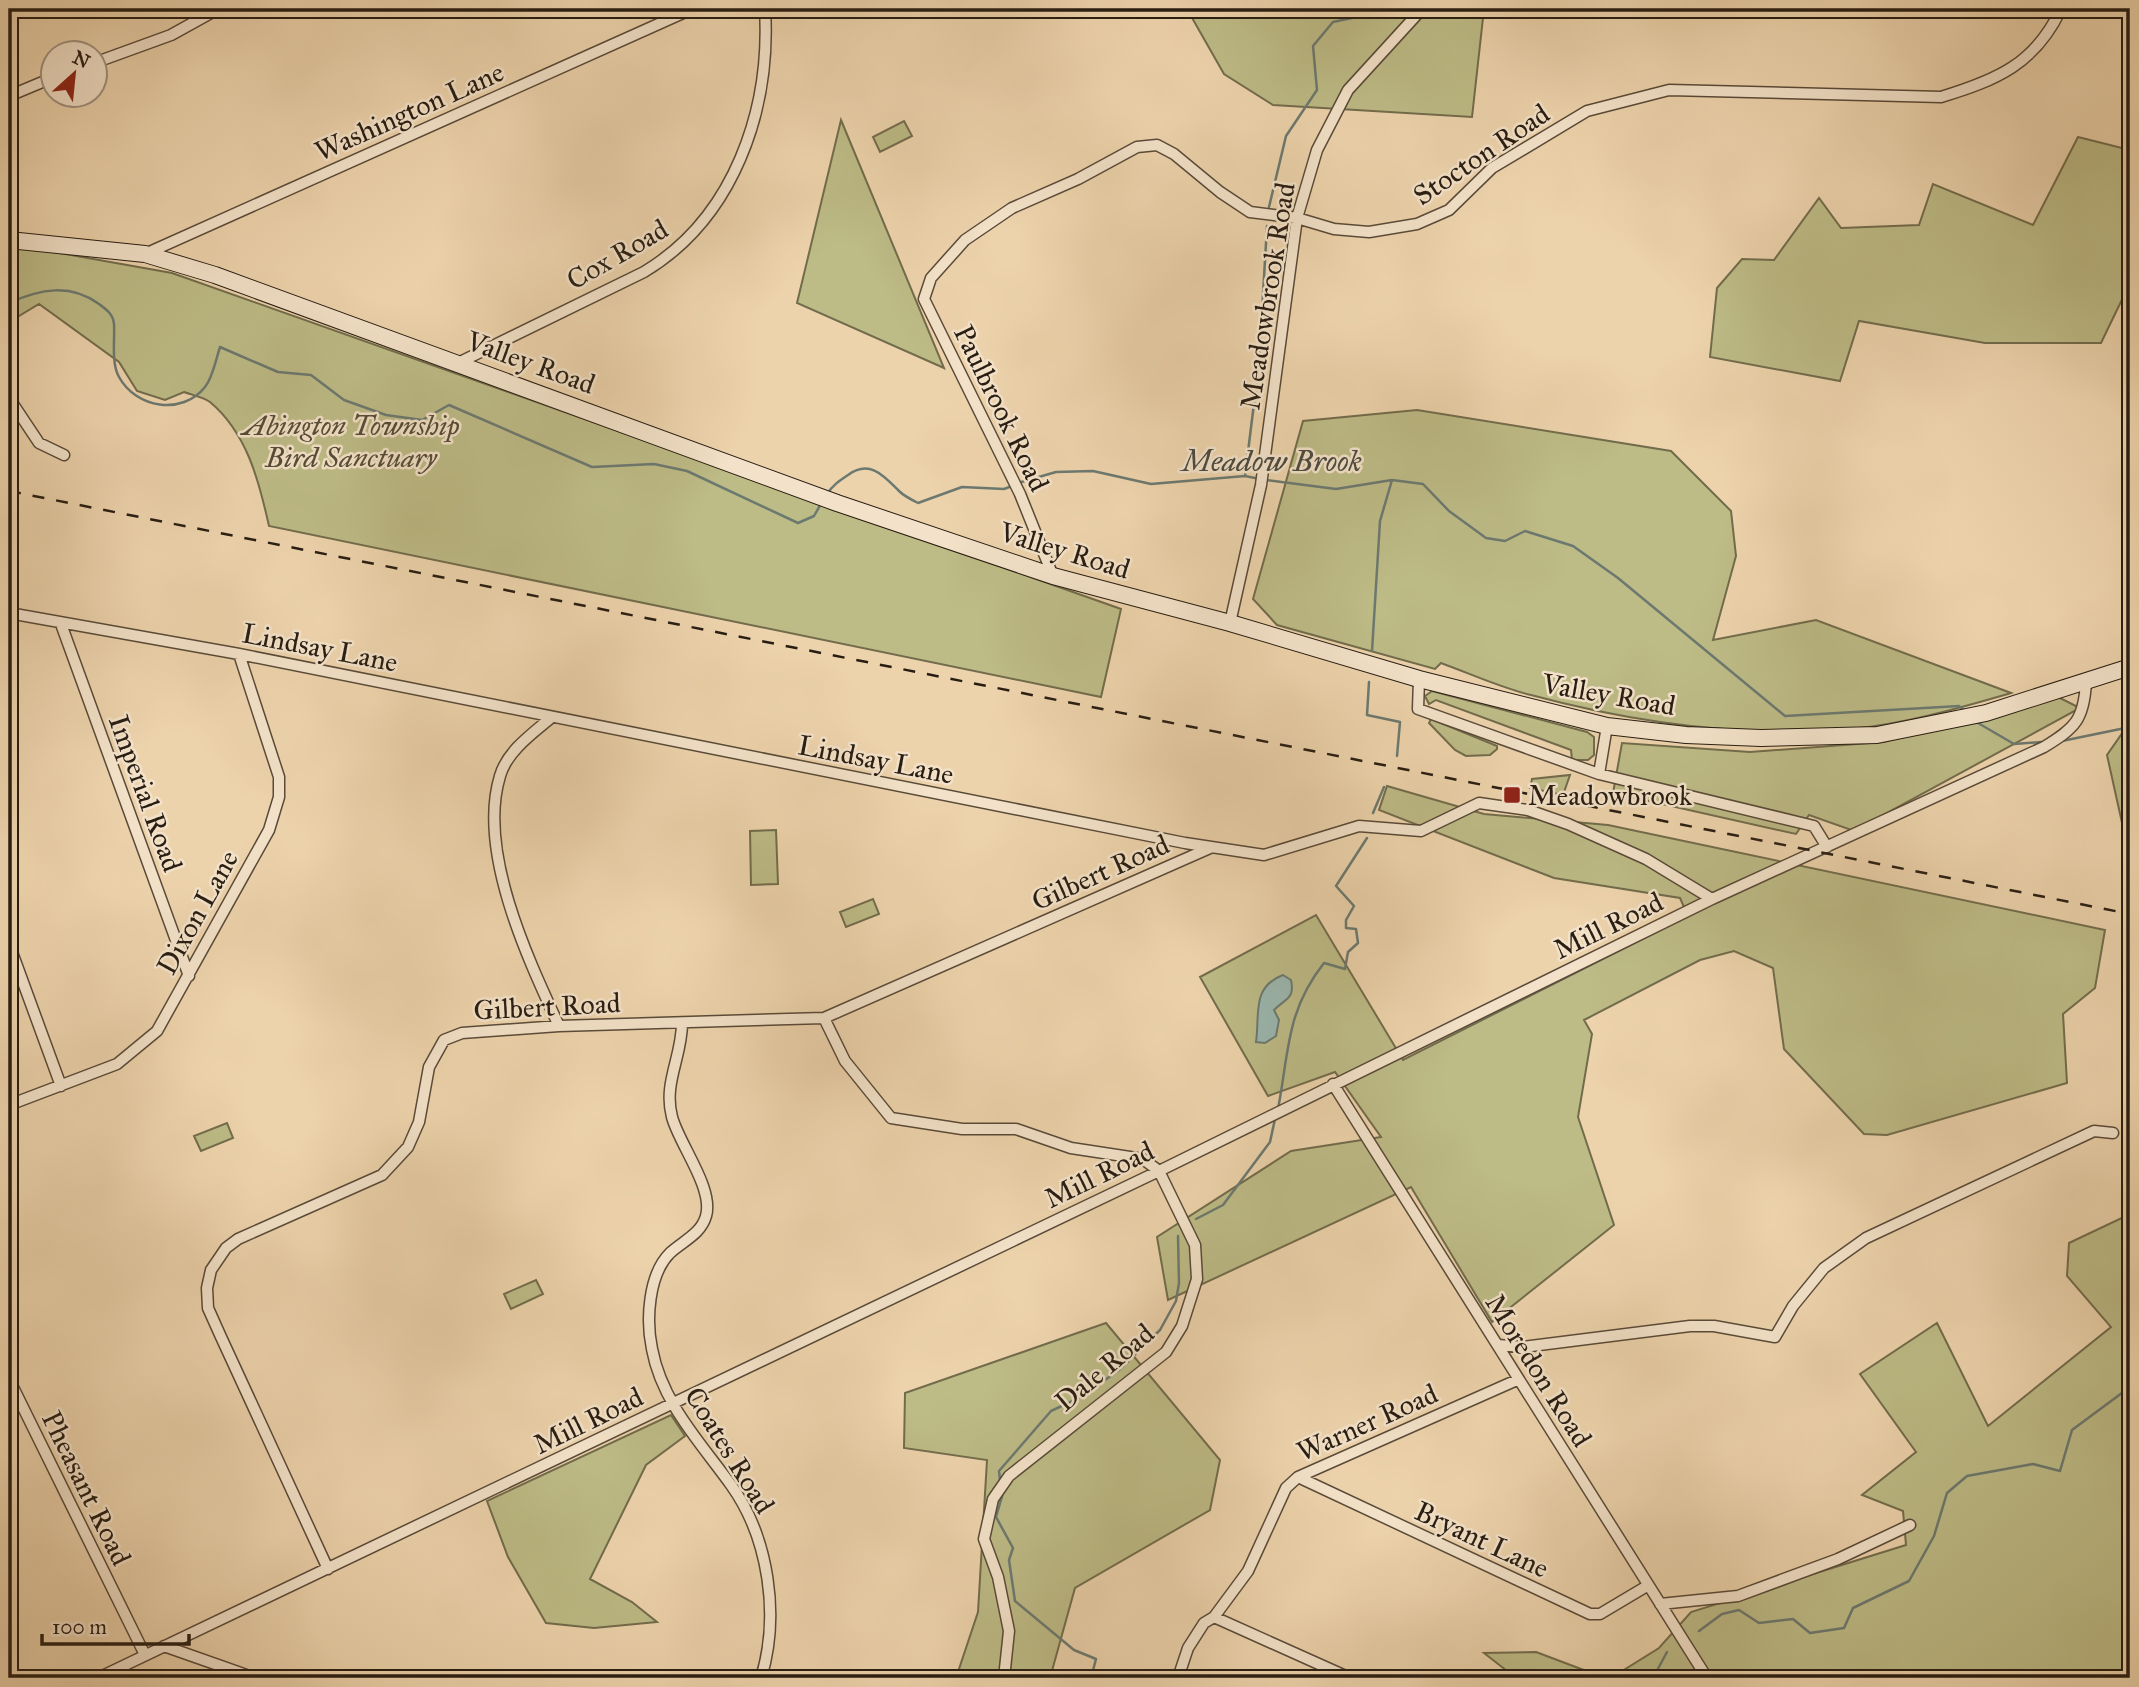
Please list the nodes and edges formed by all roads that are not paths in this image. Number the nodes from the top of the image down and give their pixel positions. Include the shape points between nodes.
1 (218, 9) edge
2 (692, 9) edge
3 (765, 9) edge
4 (1422, 9) edge
5 (2062, 9) edge
6 (108, 58) edge
7 (38, 84) edge
8 (9, 96) edge
9 (1297, 218) junction
10 (9, 240) edge
11 (145, 254) junction
12 (924, 299) joint
13 (458, 363) junction
14 (9, 398) edge
15 (64, 455) dead end
16 (1053, 576) junction
17 (9, 613) edge
18 (1230, 623) junction
19 (61, 624) junction
20 (239, 654) junction
21 (2130, 667) edge
22 (1419, 680) junction
23 (2086, 682) junction
24 (552, 717) junction
25 (1607, 726) junction
26 (1599, 774) junction
27 (1827, 847) junction
28 (1211, 848) junction
29 (1712, 899) junction
30 (9, 944) edge
31 (189, 976) junction
32 (824, 1018) junction
33 (682, 1023) junction
34 (559, 1026) junction
35 (1333, 1084) junction
36 (61, 1086) junction
37 (9, 1105) edge
38 (2113, 1133) dead end
39 (1158, 1171) junction
40 (1498, 1345) junction
41 (9, 1379) edge
42 (1517, 1380) junction
43 (673, 1405) junction
44 (1298, 1477) junction
45 (1910, 1524) dead end
46 (328, 1569) junction
47 (1647, 1586) junction
48 (1660, 1604) junction
49 (1214, 1617) junction
50 (164, 1646) junction
51 (145, 1655) junction
52 (98, 1678) edge
53 (255, 1678) edge
54 (761, 1678) edge
55 (1004, 1678) edge
56 (1178, 1678) edge
57 (1350, 1678) edge
58 (1707, 1678) edge

1 - 6 street via 171,35
2 - 11 street, Washington Lane
3 - 13 street, Cox Road via 763,82 751,131 731,179 688,240 644,272
4 - 9 street, Meadowbrook Road via 1348,90 1317,150
5 - 9 street, Stocton Road via 2049,34 2012,70 1941,97 1669,90 1587,111 1492,168 1449,210 1417,224 1369,232 1334,229
7 - 8 street
9 - 12 street, Stocton Road via 1250,212 1174,154 1157,145 1137,147 1012,208 965,240 931,278
9 - 18 street, Meadowbrook Road via 1261,485
10 - 11 main road, Valley Road
11 - 13 main road, Valley Road
12 - 16 street, Paulbrook Road via 1020,494
13 - 16 main road, Valley Road via 837,503
14 - 15 street via 39,443
16 - 18 main road, Valley Road
17 - 19 street, Lindsay Lane
18 - 22 main road, Valley Road
19 - 20 street, Lindsay Lane
19 - 31 street, Imperial Road
20 - 24 street, Lindsay Lane
20 - 31 street, Dixon Lane via 275,760 279,797 269,830
21 - 23 main road, Valley Road
22 - 25 main road, Valley Road
22 - 26 street via 1418,709
23 - 25 main road, Valley Road via 1959,720 1877,735 1761,738
23 - 27 street, Mill Road via 2084,705 2070,732
24 - 28 street, Lindsay Lane
24 - 34 street via 514,751 500,775 495,803 502,873 523,948
25 - 26 street
26 - 27 street via 1814,826
27 - 29 street, Mill Road
28 - 29 street, Lindsay Lane via 1265,855 1359,826 1421,831 1479,803 1528,810 1568,824 1646,859
28 - 32 street, Gilbert Road
29 - 35 street, Mill Road
30 - 36 street
31 - 36 street, Dixon Lane via 157,1031 117,1064
32 - 33 street, Gilbert Road
32 - 39 street via 845,1061 891,1118 962,1129 1016,1129 1070,1148 1143,1159
33 - 34 street, Gilbert Road
33 - 43 street, Coates Road via 669,1103 707,1210 701,1228 663,1262 652,1294 652,1350
34 - 46 street, Gilbert Road via 461,1033 444,1040 429,1068 419,1122 408,1147 382,1175 238,1239 211,1270 208,1308
35 - 39 street, Mill Road
35 - 40 street, Moredon Road
36 - 37 street, Dixon Lane
38 - 40 street via 2094,1131 1866,1238 1824,1268 1775,1337 1690,1326 1523,1347
39 - 43 street, Mill Road
39 - 55 street, Dale Road via 1195,1245 1197,1279 1182,1326 1166,1352 1009,1476 993,1499 984,1539 998,1577 1009,1631
40 - 42 street, Moredon Road
41 - 51 street, Pheasant Road
42 - 44 street, Warner Road
42 - 47 street, Moredon Road
43 - 46 street, Mill Road
43 - 54 street, Coates Road via 733,1488 754,1529 770,1604 770,1643
44 - 47 street, Bryant Lane via 1590,1614 1600,1614
44 - 49 street, Warner Road via 1286,1488 1248,1571
45 - 48 street via 1838,1559 1738,1595
46 - 50 street, Mill Road
47 - 48 street, Moredon Road
48 - 58 street, Moredon Road
49 - 56 street, Warner Road via 1204,1623 1188,1648
49 - 57 street
50 - 51 street, Mill Road
50 - 53 street
51 - 52 street, Mill Road

